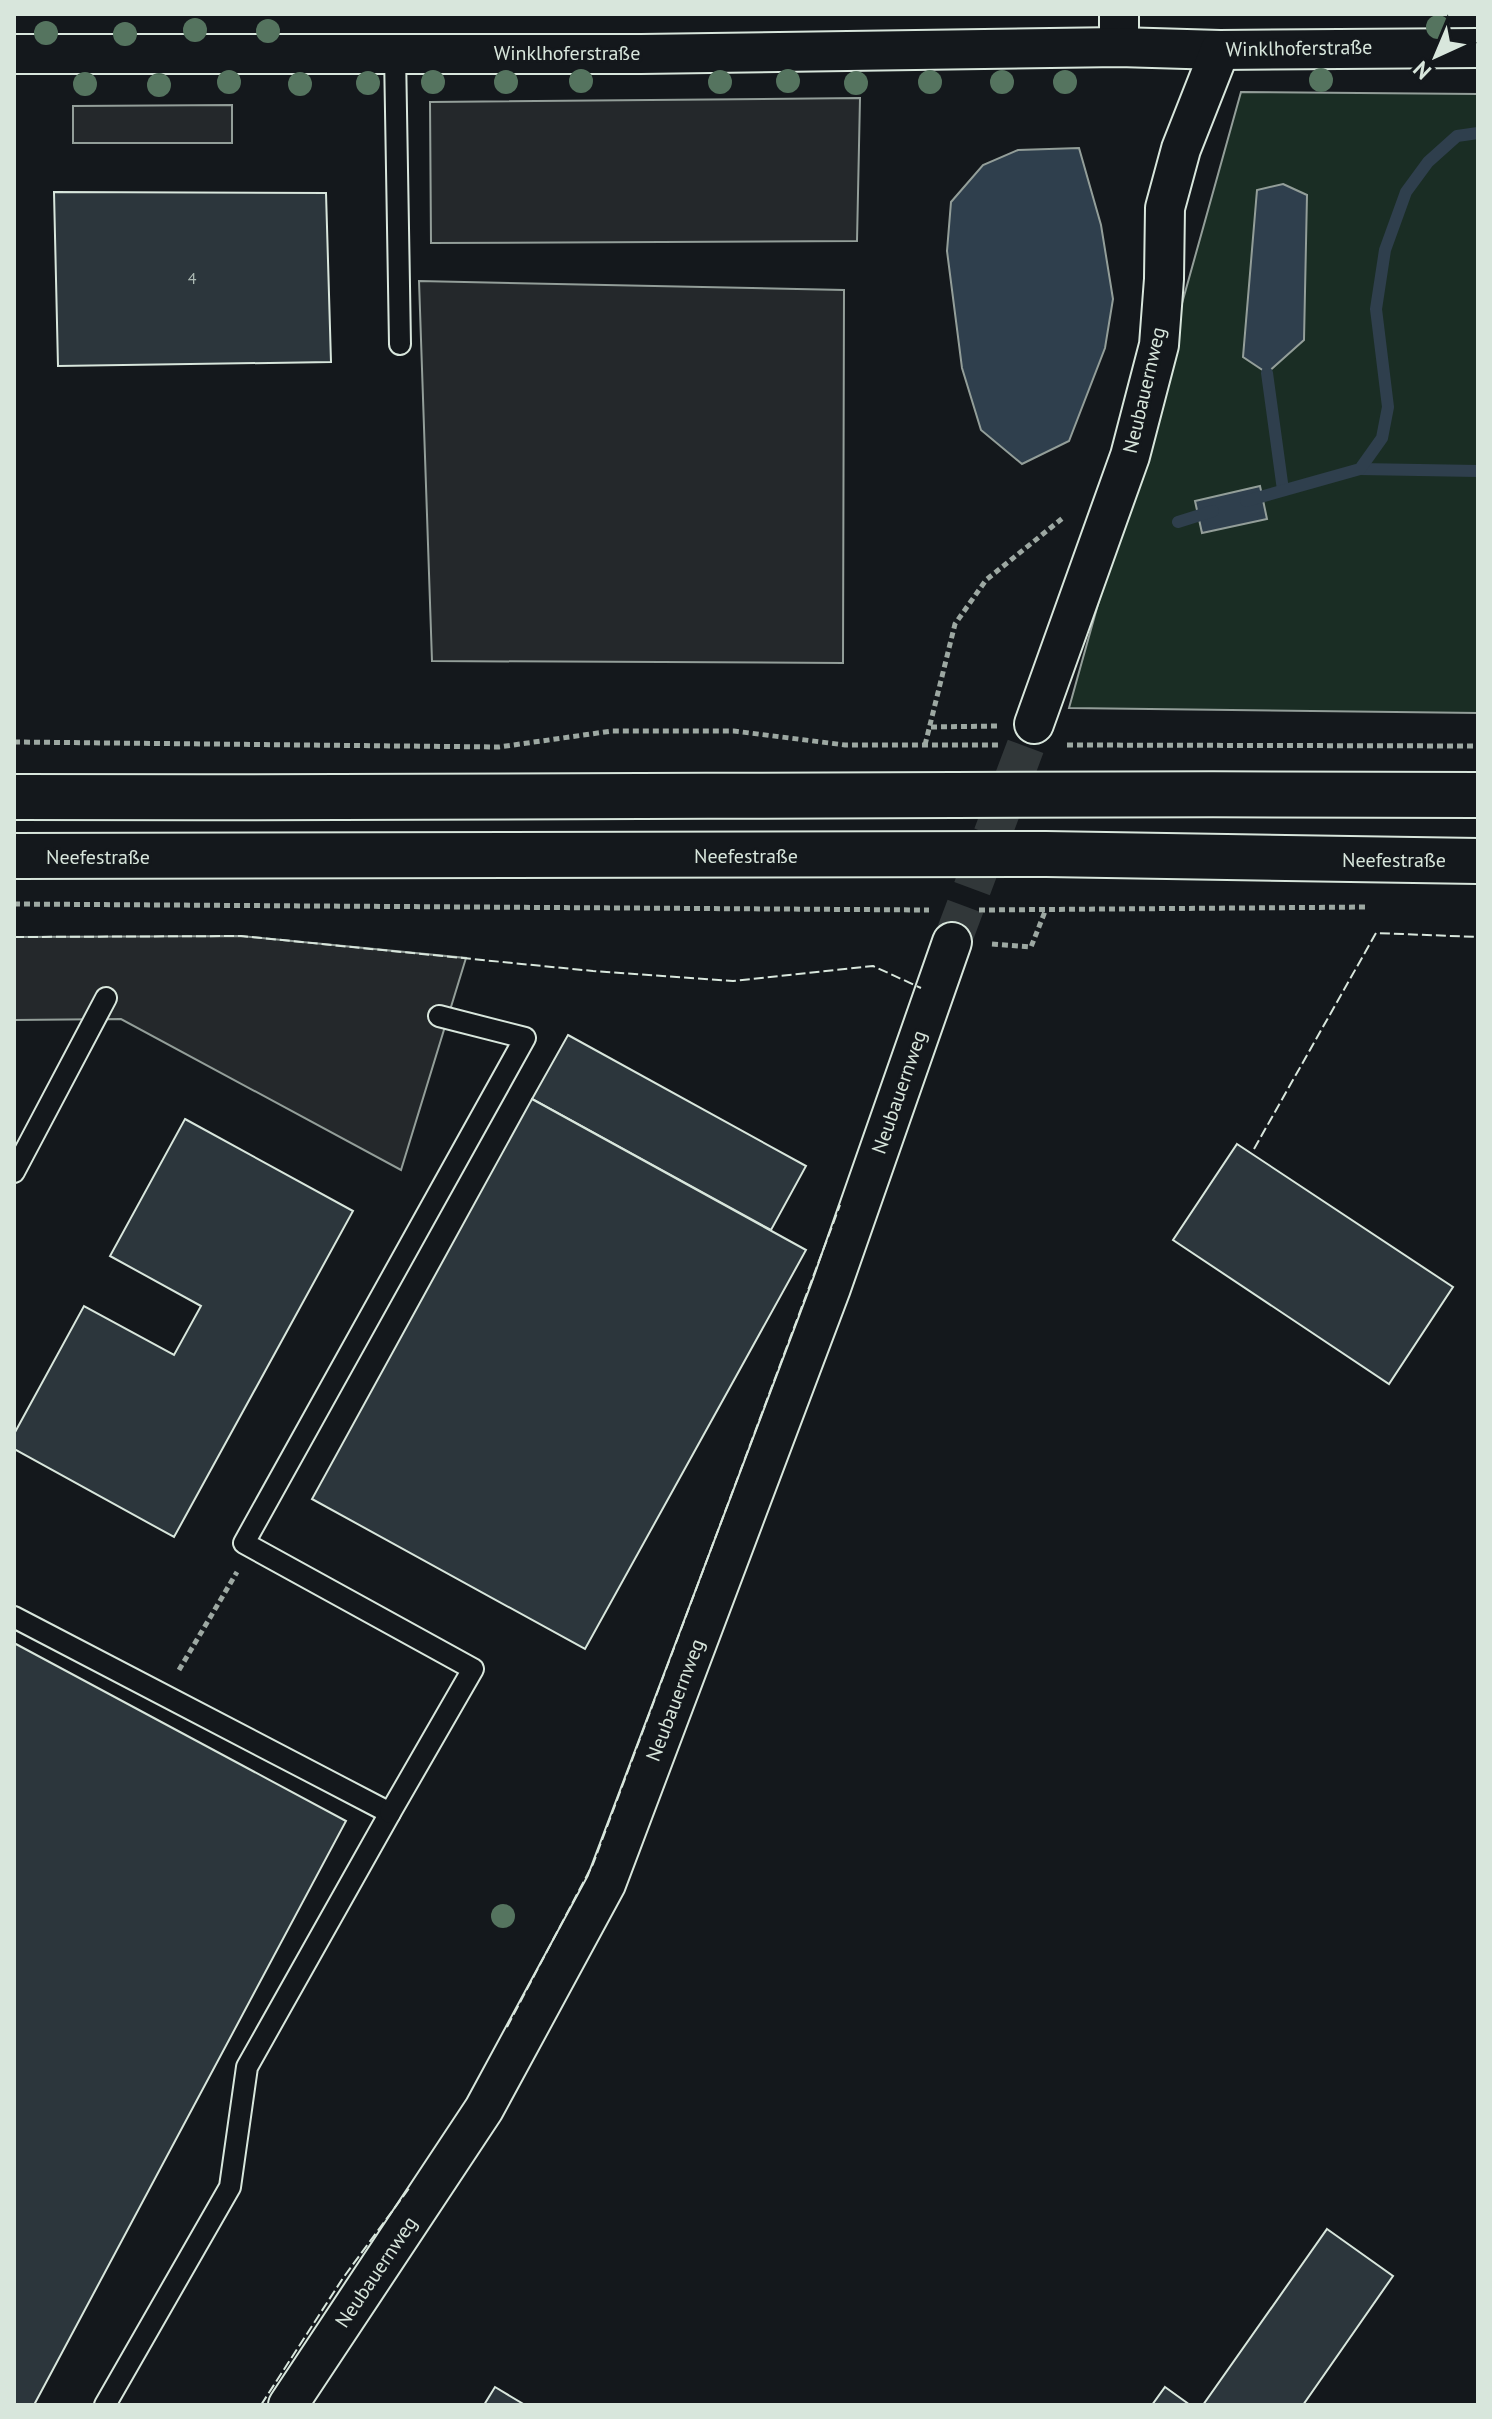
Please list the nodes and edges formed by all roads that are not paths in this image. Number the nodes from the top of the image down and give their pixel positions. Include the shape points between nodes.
1 (1119, 31) edge
2 (1478, 48) edge
3 (1220, 50) junction
4 (395, 53) junction
5 (14, 54) edge
6 (400, 344) dead end
7 (1035, 738) tunnel mouth
8 (1478, 795) edge
9 (14, 797) edge
10 (14, 856) edge
11 (1478, 861) edge
12 (952, 942) tunnel mouth
13 (106, 998) dead end
14 (439, 1016) dead end
15 (14, 1172) edge
16 (14, 1617) edge
17 (390, 1813) junction
18 (105, 2405) edge
19 (288, 2405) edge

1 - 3 street, Winklhoferstraße
1 - 4 street, Winklhoferstraße via 672,53
2 - 3 street, Winklhoferstraße
3 - 7 street, Neubauernweg via 1181,149 1165,208 1159,345 1117,498
4 - 5 street, Winklhoferstraße
4 - 6 lane
8 - 9 main road
10 - 11 main road, Neefestraße via 1046,854
12 - 19 street, Neubauernweg via 831,1288 606,1884 484,2109
13 - 15 lane
14 - 17 lane via 525,1038 244,1543 473,1669
16 - 17 lane
17 - 18 lane via 247,2067 230,2187

